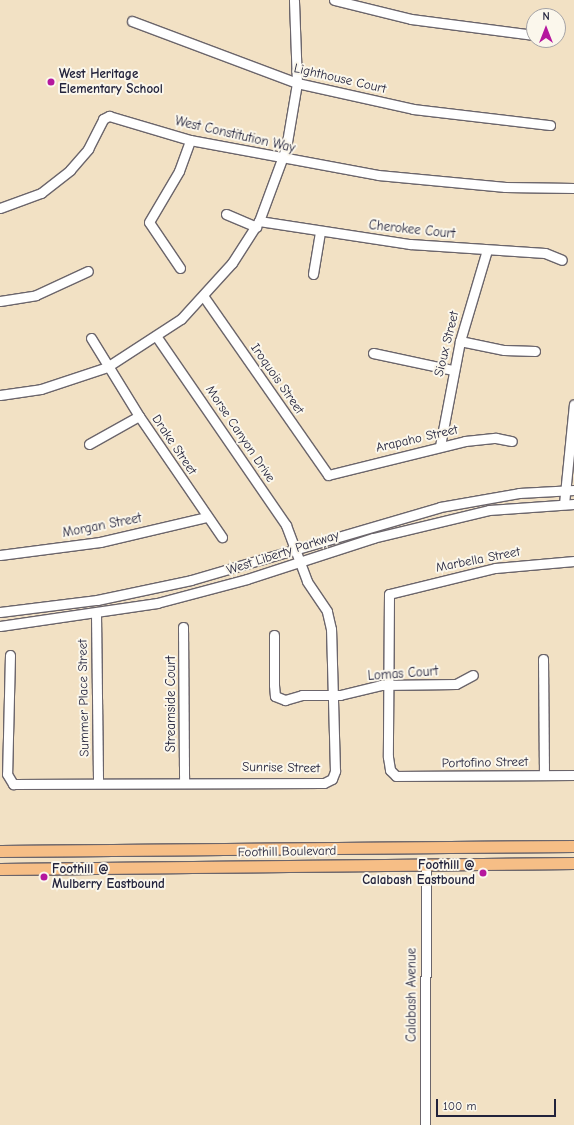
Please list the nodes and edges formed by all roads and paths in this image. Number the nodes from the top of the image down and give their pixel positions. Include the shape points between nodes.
1 (294, 0) edge
2 (334, 0) edge
3 (132, 21) dead end
4 (526, 34) edge
5 (297, 83) junction
6 (550, 125) dead end
7 (190, 140) junction
8 (284, 160) junction
9 (574, 188) edge
10 (0, 208) edge
11 (226, 214) dead end
12 (257, 224) junction
13 (320, 232) junction
14 (487, 250) junction
15 (562, 260) dead end
16 (180, 268) dead end
17 (88, 271) dead end
18 (313, 274) dead end
19 (204, 297) junction
20 (0, 301) edge
21 (158, 337) junction
22 (91, 338) dead end
23 (460, 341) junction
24 (535, 351) dead end
25 (373, 353) dead end
26 (107, 367) junction
27 (453, 370) junction
28 (0, 395) edge
29 (574, 404) edge
30 (139, 416) junction
31 (512, 442) dead end
32 (89, 444) dead end
33 (440, 446) junction
34 (328, 475) joint
35 (564, 490) junction
36 (574, 490) edge
37 (564, 504) junction
38 (574, 504) edge
39 (207, 517) junction
40 (222, 537) dead end
41 (296, 548) junction
42 (0, 555) edge
43 (300, 561) junction
44 (574, 561) edge
45 (0, 612) edge
46 (96, 614) junction
47 (0, 626) edge
48 (184, 627) dead end
49 (274, 635) dead end
50 (10, 655) dead end
51 (543, 659) dead end
52 (473, 675) dead end
53 (389, 685) junction
54 (332, 695) junction
55 (544, 775) junction
56 (574, 775) edge
57 (184, 781) junction
58 (98, 782) junction
59 (574, 846) edge
60 (0, 850) edge
61 (574, 863) edge
62 (426, 864) junction
63 (0, 869) edge
64 (425, 1125) edge

1 - 5 street
2 - 4 street via 410,20
3 - 5 street, Lighthouse Court
5 - 6 street, Lighthouse Court via 413,109
5 - 8 street
7 - 8 street, West Constitution Way
7 - 10 street, West Constitution Way via 106,117 70,170 40,193
7 - 16 street via 179,171 149,222
8 - 9 street, West Constitution Way via 378,175 505,186
8 - 12 street
11 - 12 street, Cherokee Court
12 - 13 street, Cherokee Court
12 - 19 street
13 - 14 street, Cherokee Court
13 - 18 street
14 - 15 street, Cherokee Court via 546,253
14 - 23 street, Sioux Street
17 - 20 street via 36,295
19 - 21 street
19 - 34 street, Iroquois Street
21 - 26 street
21 - 41 street, Morse Canyon Drive via 286,525
22 - 26 street, Drake Street
23 - 24 street via 504,350
23 - 27 street, Sioux Street
25 - 27 street
26 - 28 street via 41,389
26 - 30 street, Drake Street
27 - 33 street, Sioux Street
29 - 35 street
30 - 32 street
30 - 39 street, Drake Street
31 - 33 street, Arapaho Street via 496,438
33 - 34 street, Arapaho Street
35 - 36 street, West Liberty Parkway
35 - 37 street
35 - 41 street, West Liberty Parkway via 505,495 446,505
37 - 38 street, West Liberty Parkway
37 - 43 street, West Liberty Parkway via 489,510 451,518
39 - 40 street, Drake Street
39 - 42 street, Morgan Street via 100,542
41 - 43 street, Sunrise Street
41 - 45 street, West Liberty Parkway via 211,575 131,594
43 - 46 street, West Liberty Parkway via 189,595
43 - 54 street, Sunrise Street via 307,581 327,611 331,630
44 - 53 street, Marbella Street via 495,568 389,594
46 - 47 street, West Liberty Parkway
46 - 58 street, Summer Place Street
48 - 57 street, Streamside Court
49 - 54 street, Lomas Court via 275,696 285,700 302,695
50 - 58 street, Sunrise Street via 7,774 13,784
51 - 55 street
52 - 53 street, Lomas Court via 456,684
53 - 54 street, Lomas Court
53 - 55 street, Portofino Street via 388,757 390,770 396,776
54 - 57 street, Sunrise Street via 335,771 332,779 324,783
55 - 56 street, Portofino Street
57 - 58 street, Sunrise Street
59 - 60 main road, Foothill Boulevard
61 - 62 main road, Foothill Boulevard
62 - 63 main road, Foothill Boulevard
62 - 64 street, Calabash Avenue

